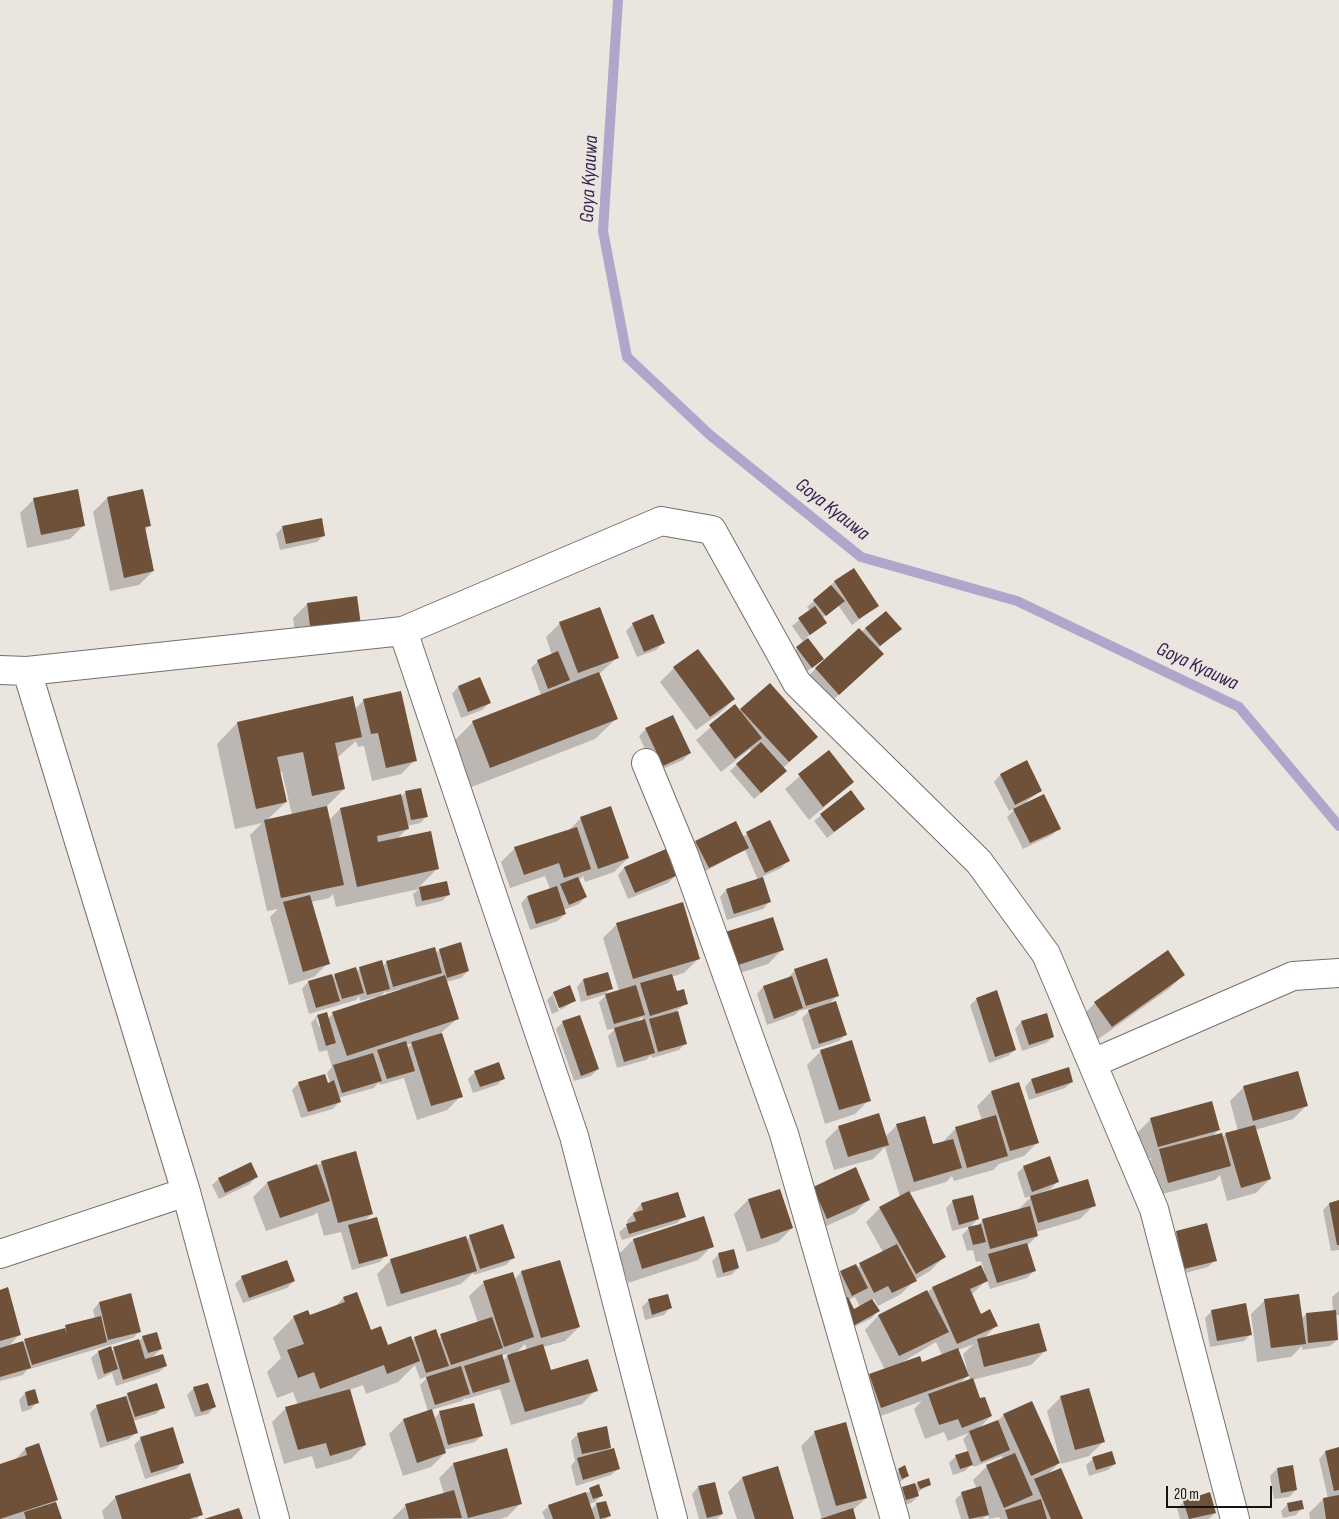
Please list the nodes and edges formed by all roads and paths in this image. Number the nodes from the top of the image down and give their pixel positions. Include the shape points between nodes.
1 (403, 631) junction
2 (0, 670) edge
3 (27, 671) junction
4 (646, 763) dead end
5 (1339, 973) edge
6 (1093, 1063) junction
7 (186, 1192) junction
8 (0, 1254) edge
9 (275, 1519) edge
10 (673, 1519) edge
11 (895, 1519) edge
12 (1235, 1519) edge

1 - 3 street
1 - 6 street via 661,522 712,530 797,683 979,862 1046,954
1 - 10 street via 574,1136
2 - 3 street
3 - 7 street
4 - 11 street via 684,855 784,1134
5 - 6 street via 1294,976
6 - 12 street via 1154,1209
7 - 8 street
7 - 9 street

